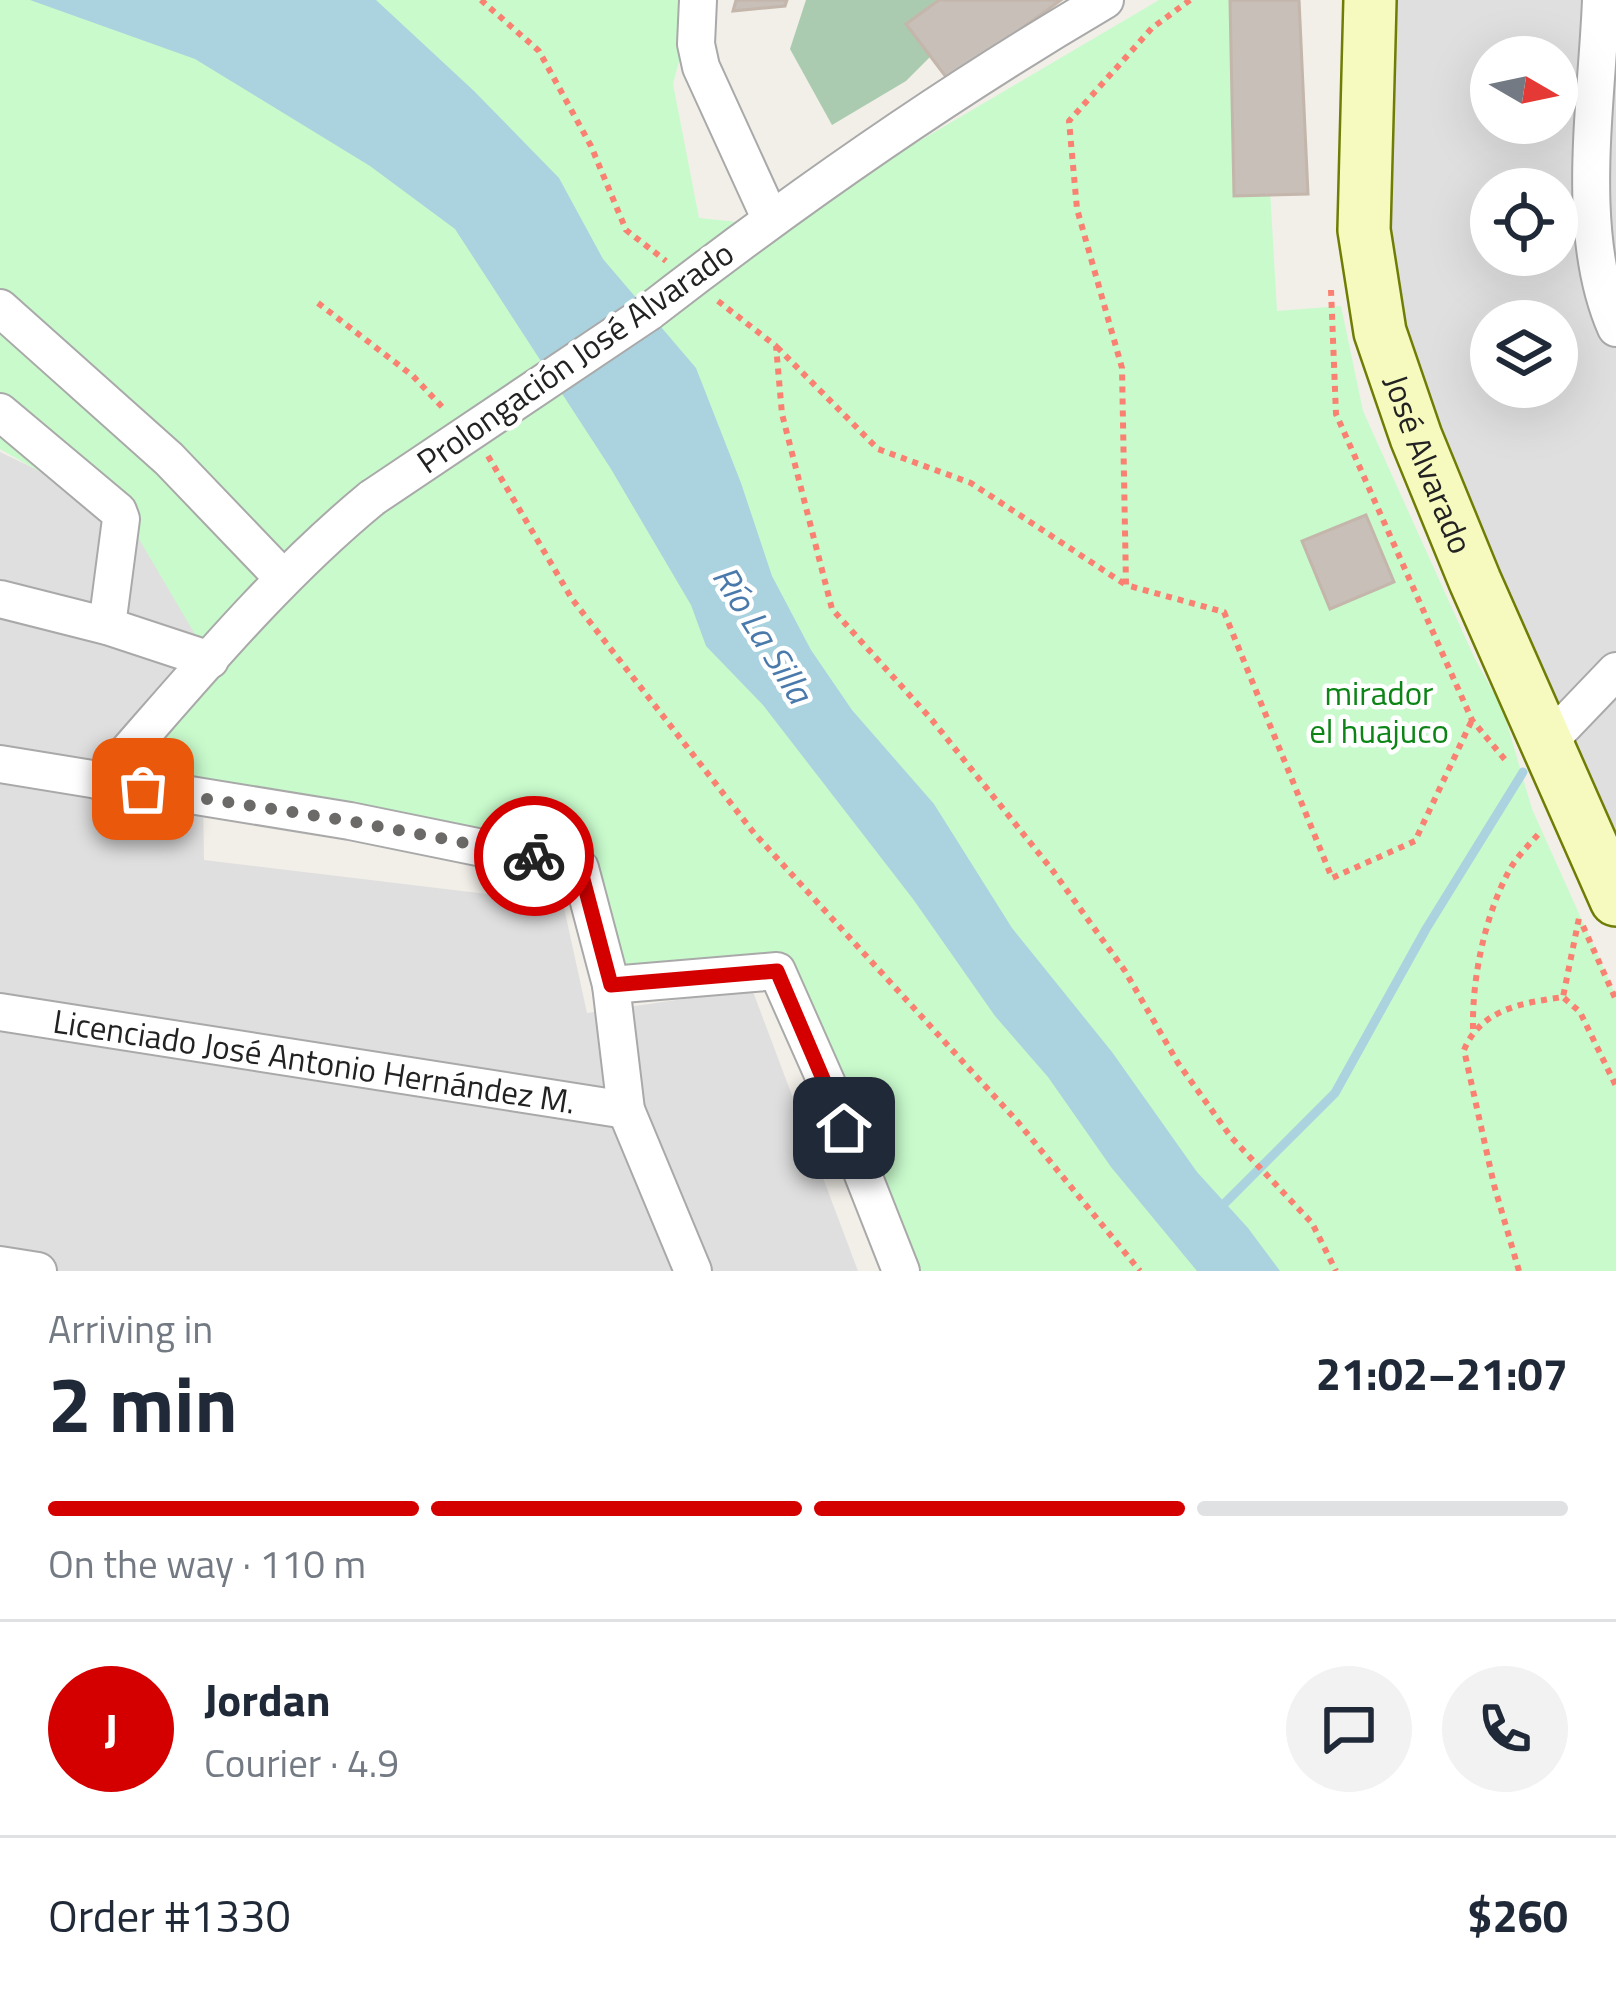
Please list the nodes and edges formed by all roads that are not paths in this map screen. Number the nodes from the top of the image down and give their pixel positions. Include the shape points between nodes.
1 (698, 0) edge
2 (1106, 0) edge
3 (1370, 0) edge
4 (1601, 0) edge
5 (770, 218) junction
6 (0, 308) edge
7 (1616, 328) edge
8 (0, 412) edge
9 (283, 578) junction
10 (0, 599) edge
11 (107, 626) junction
12 (210, 660) junction
13 (1616, 671) edge
14 (1546, 744) junction
15 (0, 764) edge
16 (101, 782) junction
17 (1598, 909) edge
18 (611, 985) junction
19 (0, 1012) edge
20 (626, 1110) junction
21 (0, 1265) edge
22 (38, 1271) edge
23 (693, 1271) edge
24 (901, 1271) edge

1 - 5 street via 701,67
2 - 5 street, Prolongación José Alvarado via 981,73
3 - 14 street, José Alvarado via 1364,230 1380,332
4 - 7 street via 1592,213 1602,296
5 - 9 street, Prolongación José Alvarado, bridge via 649,312 372,498
6 - 9 street via 169,460
8 - 11 street via 118,511
9 - 12 street, Prolongación José Alvarado
10 - 11 street
11 - 12 street
12 - 16 street, Prolongación José Alvarado
13 - 14 street
14 - 17 street, José Alvarado
15 - 16 street
16 - 18 street via 576,865
18 - 20 street
18 - 24 street via 777,971
19 - 20 street, Licenciado José Antonio Hernández M.
20 - 23 street
21 - 22 street

